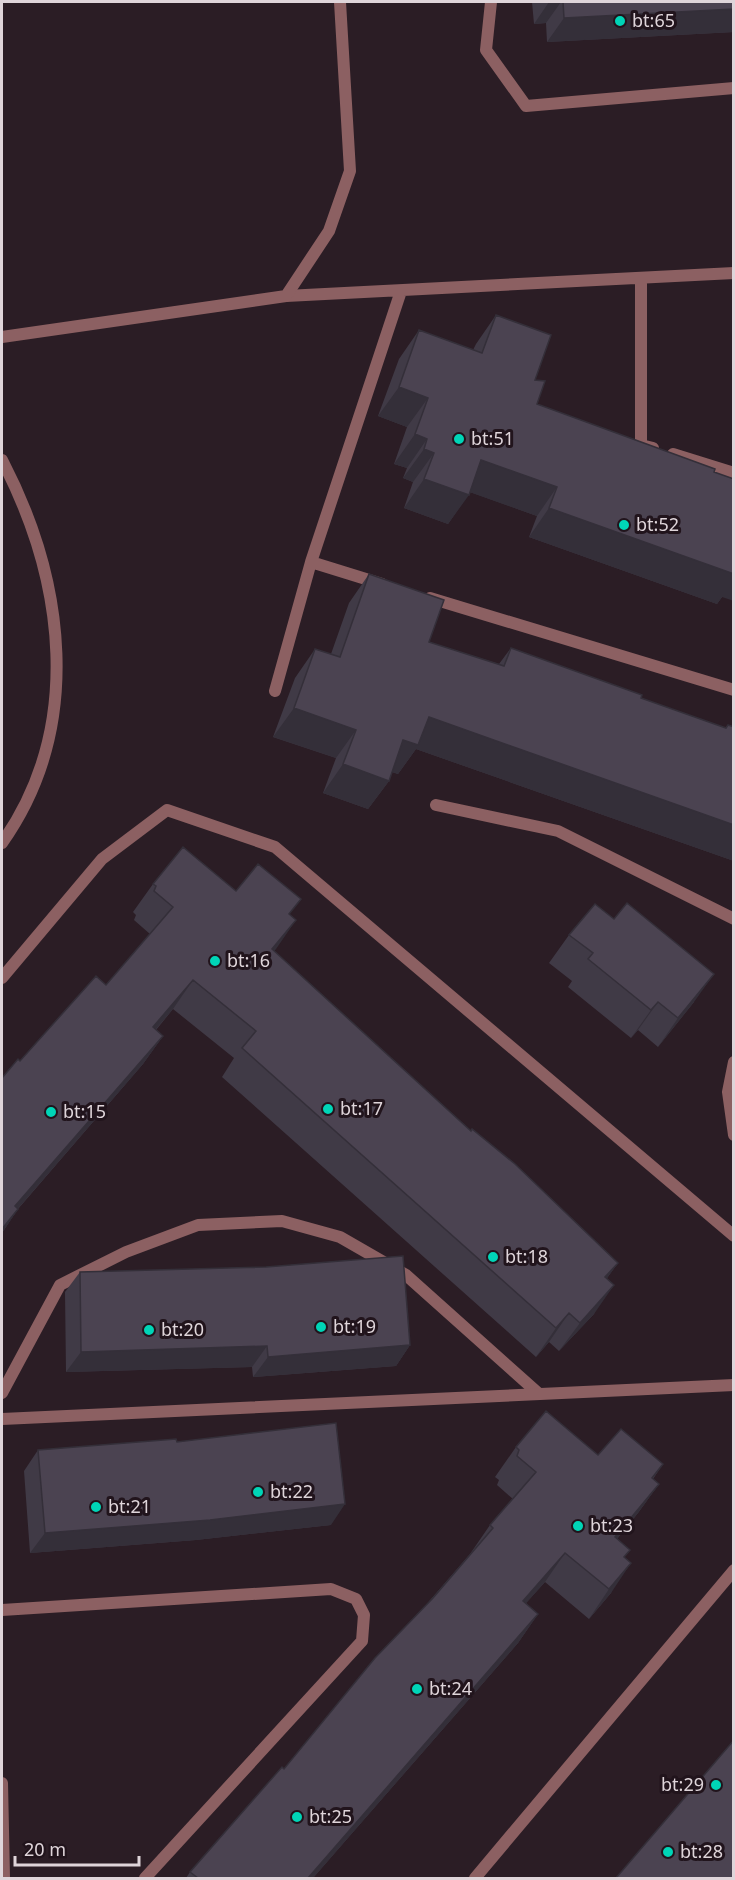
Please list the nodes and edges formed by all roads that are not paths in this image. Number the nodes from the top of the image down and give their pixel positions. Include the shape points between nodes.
1 (340, 2) edge
2 (491, 2) edge
3 (734, 88) edge
4 (734, 273) edge
5 (641, 279) junction
6 (401, 291) junction
7 (286, 296) junction
8 (2, 337) edge
9 (2, 460) edge
10 (734, 473) edge
11 (311, 562) junction
12 (391, 586) edge
13 (414, 593) edge
14 (734, 690) edge
15 (275, 691) dead end
16 (436, 805) dead end
17 (2, 843) edge
18 (734, 919) edge
19 (2, 978) edge
20 (734, 1062) edge
21 (734, 1135) edge
22 (734, 1236) edge
23 (734, 1385) edge
24 (537, 1393) junction
25 (2, 1394) edge
26 (2, 1419) edge
27 (734, 1570) edge
28 (2, 1610) edge
29 (2, 1783) edge
30 (4, 1878) edge
31 (146, 1878) edge
32 (475, 1878) edge

1 - 7 street via 350,171 329,231
2 - 3 street via 486,50 526,106
4 - 5 street
5 - 6 street
5 - 10 street via 641,445
6 - 7 street
6 - 11 street
7 - 8 street
9 - 17 street via 39,546 52,607 58,668 53,723 39,774
11 - 12 street
11 - 15 street
13 - 14 street
16 - 18 street via 558,831
19 - 22 street via 102,859 167,810 275,847
20 - 21 street via 728,1092
23 - 24 street
24 - 25 street via 406,1275 340,1237 282,1221 198,1225 126,1252 60,1285
24 - 26 street
27 - 32 street
28 - 31 street via 331,1589 356,1599 364,1615 362,1641
29 - 30 street

